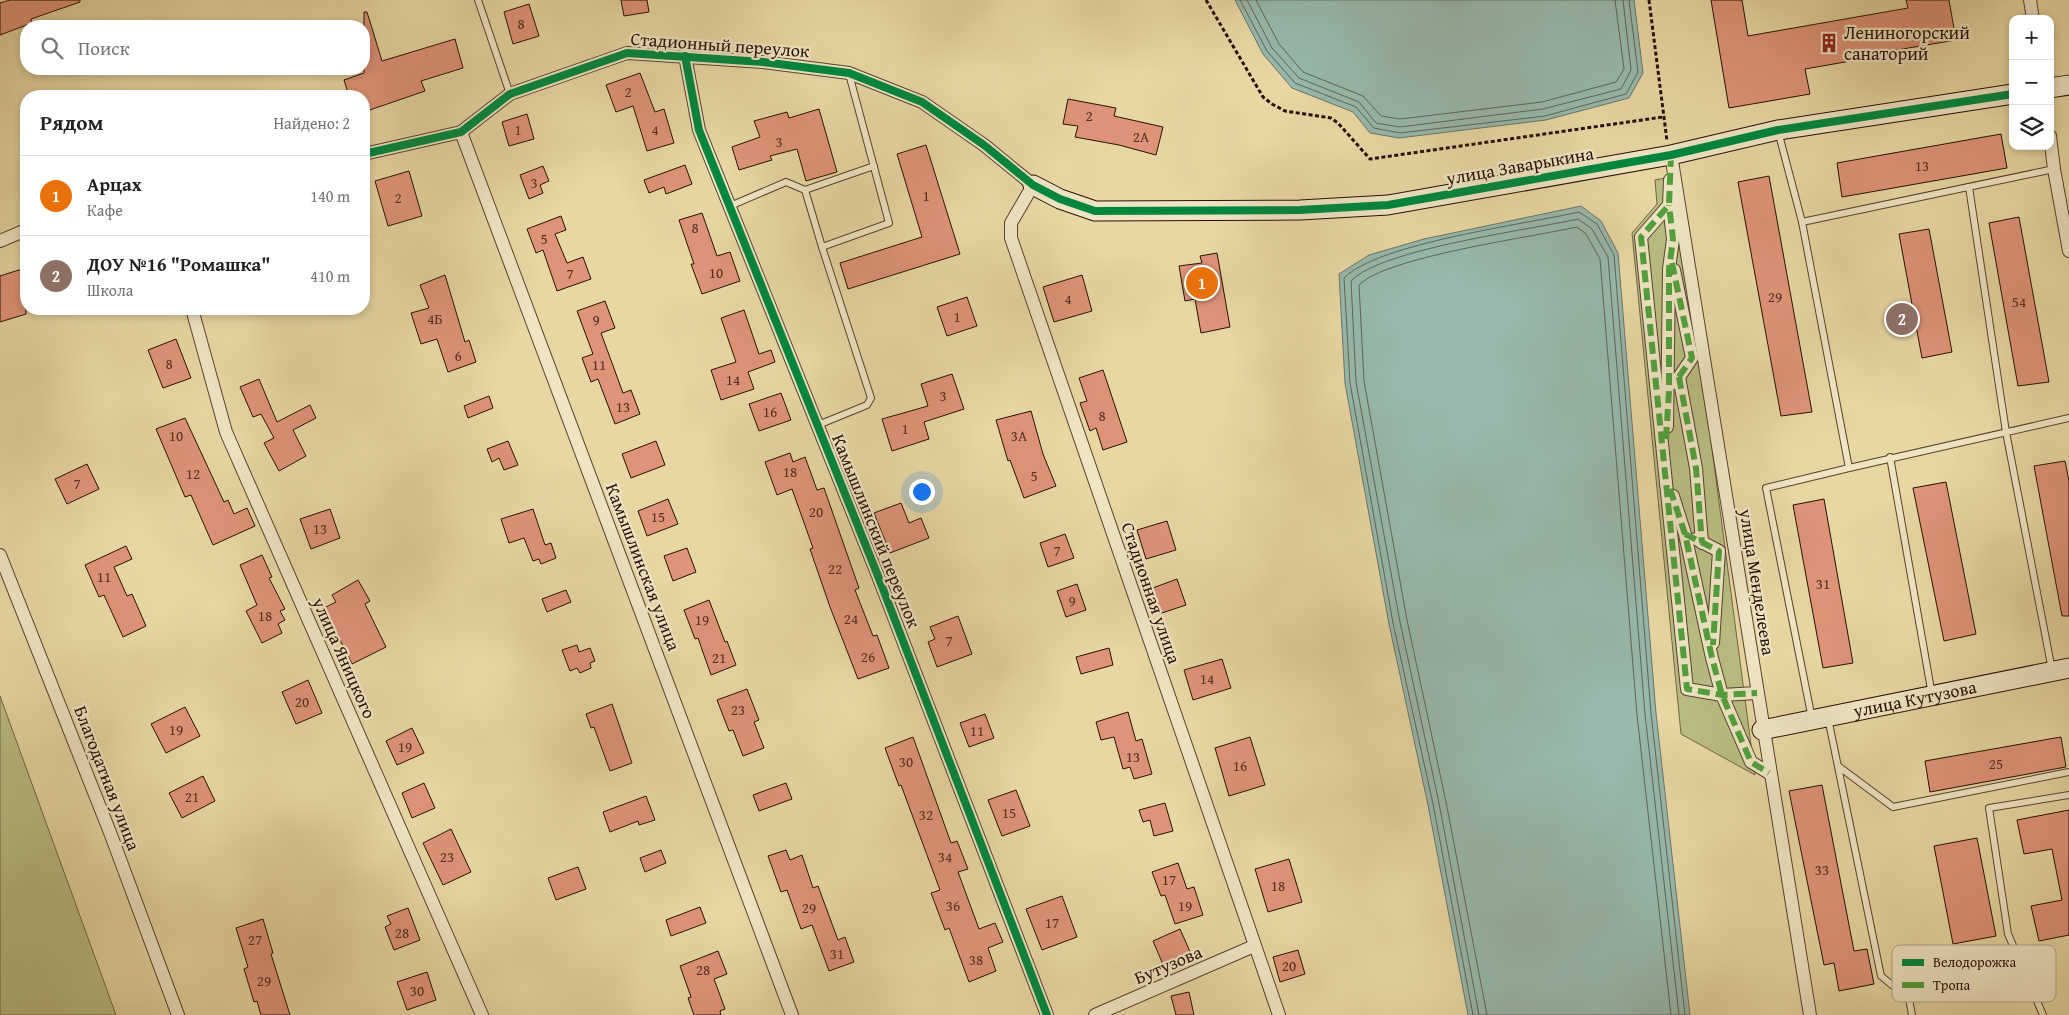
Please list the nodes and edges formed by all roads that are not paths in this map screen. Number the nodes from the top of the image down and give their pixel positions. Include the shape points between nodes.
1 (478, 0) edge
2 (2030, 0) edge
3 (2033, 15) edge
4 (685, 56) junction
5 (849, 73) junction
6 (2069, 85) edge
7 (2054, 87) edge
8 (510, 94) junction
9 (2009, 95) edge
10 (1778, 130) junction
11 (461, 132) junction
12 (2052, 150) edge
13 (370, 153) edge
14 (1671, 155) junction
15 (874, 166) junction
16 (2054, 169) junction
17 (1033, 185) junction
18 (1969, 187) junction
19 (805, 190) junction
20 (1668, 205) junction
21 (730, 206) junction
22 (1802, 222) junction
23 (20, 233) edge
24 (0, 241) edge
25 (822, 247) junction
26 (2069, 251) edge
27 (1670, 252) junction
28 (194, 315) edge
29 (1679, 377) junction
30 (1669, 391) junction
31 (2069, 418) edge
32 (818, 425) junction
33 (2006, 432) junction
34 (1890, 457) junction
35 (1849, 468) junction
36 (1665, 472) junction
37 (1685, 534) junction
38 (1702, 543) junction
39 (0, 555) edge
40 (1712, 658) junction
41 (2061, 670) edge
42 (1757, 693) junction
43 (1722, 695) junction
44 (1932, 696) junction
45 (1820, 718) junction
46 (1762, 730) junction
47 (1838, 766) junction
48 (2069, 772) edge
49 (1770, 773) junction
50 (2069, 795) edge
51 (2013, 945) edge
52 (1254, 946) junction
53 (1892, 985) edge
54 (1910, 1002) edge
55 (2037, 1002) edge
56 (178, 1015) edge
57 (482, 1015) edge
58 (792, 1015) edge
59 (1047, 1015) edge
60 (1095, 1015) edge
61 (1279, 1015) edge
62 (1810, 1015) edge
63 (1912, 1015) edge
64 (2043, 1015) edge

1 - 8 lane
2 - 3 street
4 - 5 street, Стадионный переулок
4 - 8 street, Стадионный переулок via 627,53
4 - 21 street, Камышлинский переулок via 699,130
5 - 15 lane
5 - 17 street, Стадионный переулок via 922,102 984,145
6 - 7 street
8 - 11 street, Стадионный переулок
9 - 10 street, улица Заварыкина
10 - 14 street, улица Заварыкина
10 - 22 lane
11 - 13 street, Стадионный переулок
11 - 58 street, Камышлинская улица
12 - 16 street
14 - 17 street, улица Заварыкина via 1388,205 1300,210 1095,211
14 - 20 street
14 - 42 street, улица Менделеева
15 - 19 lane
15 - 25 lane via 889,223
16 - 18 lane
16 - 26 street
17 - 52 street, Стадионная улица via 1012,223 1011,238
18 - 22 lane
18 - 33 lane
19 - 21 lane via 786,182
19 - 25 lane
20 - 27 street via 1673,239
20 - 36 street via 1641,237
21 - 32 street, Камышлинский переулок
22 - 35 lane
23 - 24 street
25 - 32 lane via 871,398 866,405
27 - 29 street via 1692,358
27 - 30 street
28 - 57 street, улица Яницкого via 226,432
29 - 30 street
29 - 38 street via 1696,468
30 - 36 street
31 - 33 lane
32 - 59 street, Камышлинский переулок
33 - 34 lane
33 - 41 lane
34 - 35 lane
34 - 44 lane
35 - 45 lane via 1766,488
36 - 37 street
36 - 43 street via 1687,689
37 - 38 street
37 - 40 street
38 - 40 street via 1719,552
39 - 56 street, Благодатная улица via 112,835
40 - 43 street
41 - 44 street, улица Кутузова
42 - 43 street
42 - 46 street, улица Менделеева
43 - 49 street via 1751,762
44 - 45 street, улица Кутузова
45 - 46 street, улица Кутузова
45 - 47 lane
46 - 49 street, улица Менделеева
47 - 48 lane via 1893,807
47 - 53 lane via 1881,976
49 - 62 street, улица Менделеева
50 - 51 lane via 1989,808 2008,934
52 - 60 street, Бутузова
52 - 61 street, Стадионная улица
54 - 63 lane
55 - 64 lane

